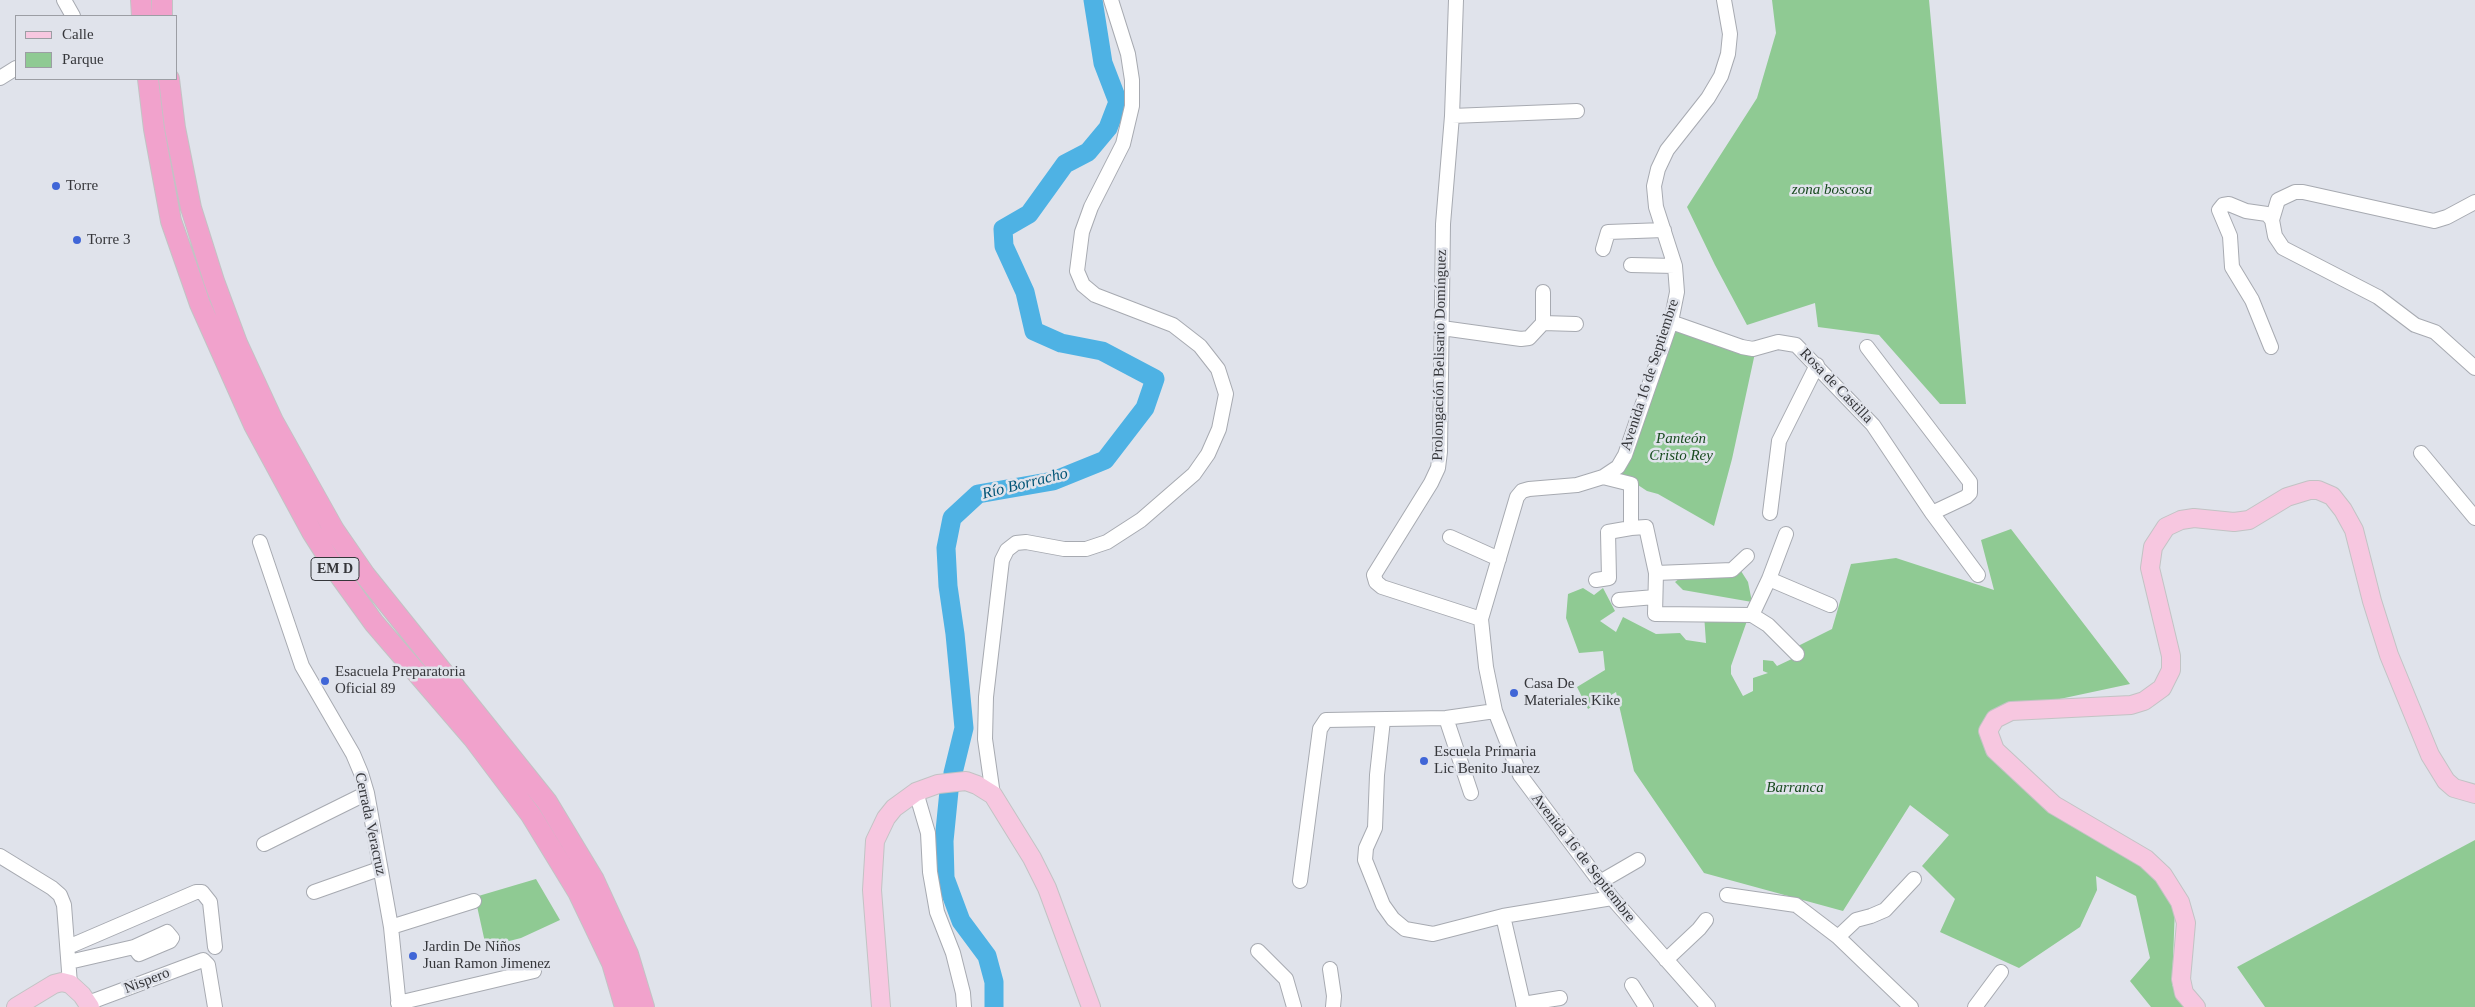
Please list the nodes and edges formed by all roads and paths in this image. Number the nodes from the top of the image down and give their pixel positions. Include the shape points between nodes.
1 (64, 0) edge
2 (142, 0) edge
3 (162, 0) edge
4 (1111, 0) edge
5 (1456, 0) edge
6 (1724, 0) edge
7 (72, 15) edge
8 (142, 15) edge
9 (162, 15) edge
10 (15, 69) edge
11 (0, 78) edge
12 (148, 80) edge
13 (169, 80) edge
14 (1577, 111) dead end
15 (1452, 116) junction
16 (2475, 202) edge
17 (2272, 220) junction
18 (1664, 230) junction
19 (1603, 249) dead end
20 (1631, 265) dead end
21 (1675, 266) junction
22 (1543, 292) dead end
23 (1671, 322) junction
24 (1543, 323) junction
25 (1576, 324) dead end
26 (1442, 328) junction
27 (1867, 346) dead end
28 (2271, 347) dead end
29 (1817, 365) junction
30 (2475, 368) edge
31 (2421, 453) dead end
32 (1603, 477) junction
33 (1932, 512) junction
34 (1770, 513) dead end
35 (2475, 518) edge
36 (1632, 528) junction
37 (1786, 534) dead end
38 (1450, 537) dead end
39 (260, 542) dead end
40 (1746, 556) dead end
41 (1499, 559) junction
42 (1656, 573) junction
43 (1978, 575) dead end
44 (1769, 579) junction
45 (1596, 580) dead end
46 (1655, 597) junction
47 (1619, 600) dead end
48 (1830, 605) dead end
49 (1752, 614) junction
50 (1481, 619) junction
51 (1797, 654) dead end
52 (1495, 710) junction
53 (1446, 718) junction
54 (1383, 720) junction
55 (916, 792) junction
56 (1471, 793) dead end
57 (367, 794) junction
58 (2475, 794) edge
59 (993, 795) junction
60 (264, 844) dead end
61 (0, 856) edge
62 (1638, 860) dead end
63 (379, 869) junction
64 (1914, 879) dead end
65 (1300, 881) dead end
66 (1600, 882) junction
67 (314, 892) dead end
68 (1727, 895) dead end
69 (1612, 898) junction
70 (474, 901) dead end
71 (1503, 916) junction
72 (1706, 920) dead end
73 (391, 927) junction
74 (1838, 937) junction
75 (68, 947) junction
76 (134, 947) dead end
77 (215, 947) dead end
78 (1258, 951) dead end
79 (1666, 960) junction
80 (69, 962) junction
81 (1330, 969) dead end
82 (534, 970) dead end
83 (2001, 972) dead end
84 (70, 984) junction
85 (1632, 985) dead end
86 (1560, 998) dead end
87 (89, 1005) edge
88 (398, 1005) edge
89 (1524, 1006) edge
90 (16, 1007) edge
91 (215, 1007) edge
92 (625, 1007) edge
93 (644, 1007) edge
94 (881, 1007) edge
95 (964, 1007) edge
96 (1091, 1007) edge
97 (1292, 1007) edge
98 (1333, 1007) edge
99 (1646, 1007) edge
100 (1708, 1007) edge
101 (1910, 1007) edge
102 (1975, 1007) edge
103 (2196, 1007) edge

1 - 7 street
2 - 8 highway
3 - 9 highway
4 - 59 street via 1128,54 1132,106 1123,144 1082,232 1077,271 1083,285 1095,295 1173,325 1200,346 1218,369 1226,394 1219,429 1208,454 1194,474 1141,520 1107,542 1086,549 1064,549 1026,542 1016,543 1007,550 1002,560 986,697 985,739
5 - 15 street, Prolongación Belisario Domínguez
6 - 18 street, Avenida 16 de Septiembre via 1730,34 1721,76 1667,150 1658,168 1654,186 1656,207
10 - 11 street
12 - 92 highway, EM D via 171,221 200,304 254,425 312,532 340,576 374,623 472,738 531,815 578,892 612,963
13 - 93 highway, EM D via 197,226 237,343 273,421 334,530 364,575 547,802 594,880 628,954
14 - 15 street
15 - 26 street, Prolongación Belisario Domínguez via 1443,224
16 - 17 street via 2434,221 2295,192 2278,200
17 - 28 street via 2267,214 2229,204 2219,208 2230,236 2232,267 2252,300
17 - 30 street via 2274,236 2283,248 2372,294 2414,324 2435,332
18 - 19 street via 1608,232
18 - 21 street, Avenida 16 de Septiembre
20 - 21 street
21 - 23 street, Avenida 16 de Septiembre via 1677,292
22 - 24 street
23 - 29 street, Rosa de Castilla via 1742,348 1789,342
23 - 32 street, Avenida 16 de Septiembre via 1625,455 1618,467
24 - 25 street
24 - 26 street via 1529,338 1520,339
26 - 50 street, Prolongación Belisario Domínguez via 1438,468 1374,575 1382,587
27 - 33 street via 1970,482 1970,493 1966,497
29 - 33 street, Rosa de Castilla via 1873,425
29 - 34 street via 1779,441
31 - 35 street
32 - 36 street via 1631,484
32 - 41 street, Avenida 16 de Septiembre via 1577,485 1522,491 1513,504
33 - 43 street, Rosa de Castilla
36 - 42 street via 1646,526
36 - 45 street via 1608,532 1609,578
37 - 44 street
38 - 41 street
39 - 57 street, Cerrada Veracruz via 302,666 353,754
40 - 42 street via 1732,570
41 - 50 street, Avenida 16 de Septiembre
42 - 46 street
44 - 48 street
44 - 49 street
46 - 47 street
46 - 49 street via 1655,614
49 - 51 street
50 - 52 street, Avenida 16 de Septiembre
52 - 53 street
52 - 66 street, Avenida 16 de Septiembre via 1520,775
53 - 54 street
53 - 56 street
54 - 65 street via 1326,720 1320,729
54 - 71 street via 1375,828 1364,860 1383,905 1404,929 1420,933 1448,931
55 - 59 main road via 938,784 966,781
55 - 94 main road via 894,808 875,841 872,890
55 - 95 street via 928,833 937,912 953,953
57 - 60 street
57 - 63 street, Cerrada Veracruz
58 - 103 main road via 2454,788 2430,755 2389,654 2354,530 2332,496 2310,490 2287,497 2249,520 2234,522 2194,518 2166,527 2153,547 2150,568 2171,656 2171,670 2162,688 2144,702 2131,704 2011,711 1995,719 1988,731 1995,750 2054,806 2146,858 2163,875 2180,902 2186,923 2181,979 2184,993
59 - 96 main road via 1047,888
61 - 75 street via 60,895
62 - 66 street
63 - 67 street
63 - 73 street, Cerrada Veracruz
64 - 74 street via 1885,910 1856,920
66 - 69 street, Avenida 16 de Septiembre
68 - 74 street via 1796,905
69 - 71 street
69 - 79 street, Avenida 16 de Septiembre
70 - 73 street
71 - 89 street
72 - 79 street
73 - 88 street, Cerrada Veracruz
74 - 101 street
75 - 77 street via 196,892 202,892 210,902
75 - 80 street
76 - 80 street
78 - 97 street via 1286,979
79 - 100 street, Avenida 16 de Septiembre
80 - 84 street
81 - 98 street
82 - 88 street
83 - 102 street
84 - 87 main road
84 - 90 main road via 54,984
85 - 99 street
86 - 89 street
87 - 91 street, Nispero via 197,961 206,961

